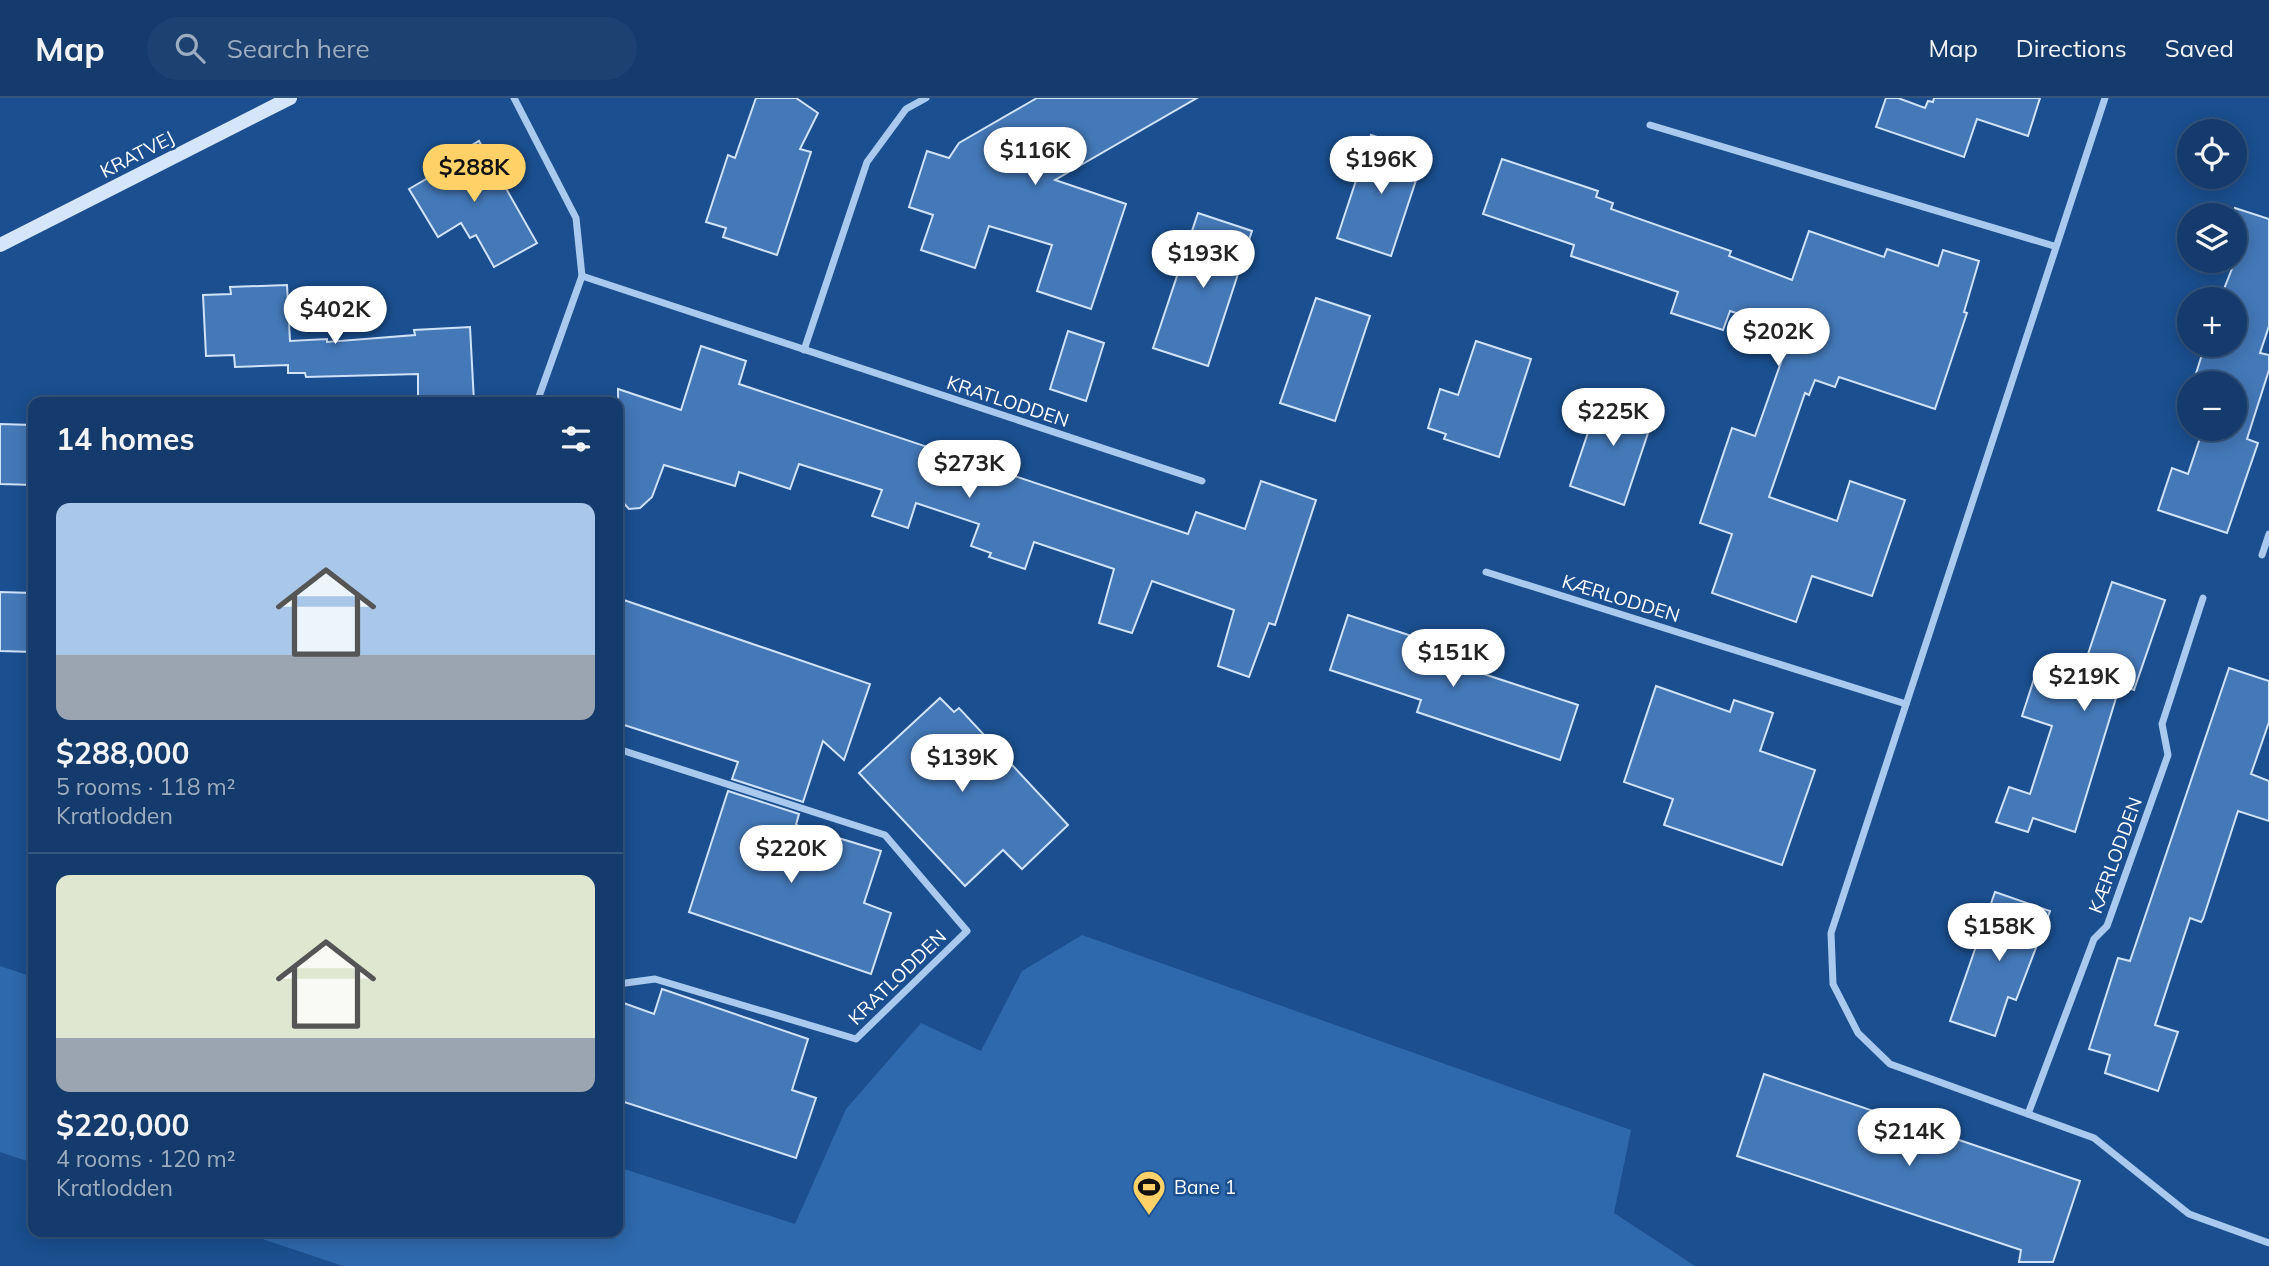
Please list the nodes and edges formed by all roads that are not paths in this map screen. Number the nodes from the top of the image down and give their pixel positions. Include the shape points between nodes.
1 (290, 98) edge
2 (514, 98) edge
3 (926, 98) edge
4 (2105, 98) edge
5 (1650, 125) dead end
6 (0, 245) edge
7 (2054, 246) junction
8 (582, 276) junction
9 (804, 351) junction
10 (539, 397) edge
11 (1202, 481) dead end
12 (2269, 534) edge
13 (2262, 555) dead end
14 (1486, 572) dead end
15 (2203, 598) dead end
16 (1906, 704) junction
17 (623, 751) edge
18 (623, 983) edge
19 (2028, 1114) junction
20 (2269, 1243) edge

1 - 6 street, KRATVEJ
2 - 8 street via 576,218
3 - 9 street via 906,109 867,162
4 - 7 street
5 - 7 street
7 - 16 street
8 - 9 street, KRATLODDEN
8 - 10 street
9 - 11 street, KRATLODDEN
12 - 13 street
14 - 16 street, KÆRLODDEN
15 - 19 street, KÆRLODDEN via 2162,724 2168,755 2107,926 2095,939
16 - 19 street via 1831,933 1833,984 1858,1033 1890,1064
17 - 18 street, KRATLODDEN via 885,835 967,931 856,1039 655,979
19 - 20 street via 2094,1138 2189,1214

